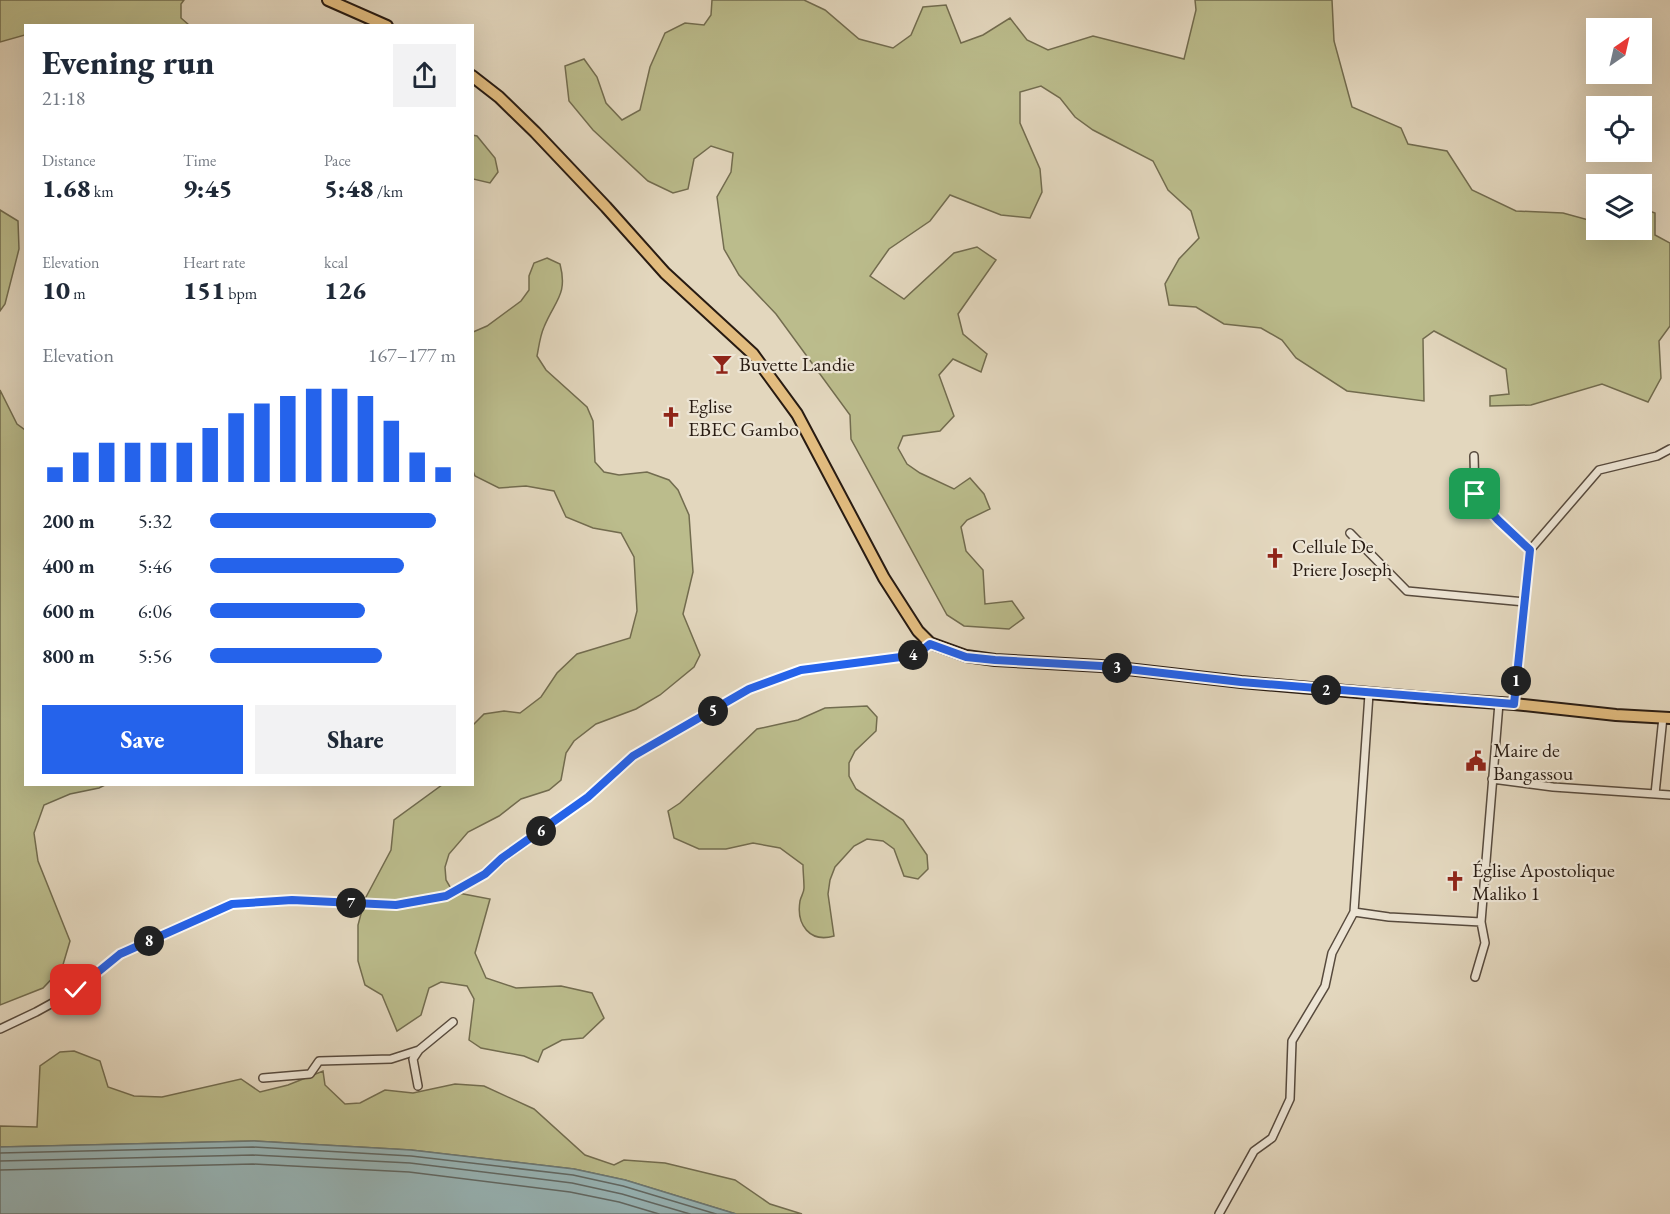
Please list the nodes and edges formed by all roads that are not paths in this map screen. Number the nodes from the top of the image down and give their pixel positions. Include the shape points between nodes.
1 (328, 0) edge
2 (382, 24) edge
3 (474, 78) edge
4 (1670, 449) edge
5 (1474, 456) dead end
6 (1350, 533) dead end
7 (1530, 550) junction
8 (1525, 602) junction
9 (930, 644) junction
10 (1369, 693) junction
11 (1499, 703) junction
12 (1514, 704) junction
13 (1666, 718) edge
14 (1492, 779) junction
15 (1655, 794) junction
16 (1670, 795) edge
17 (1354, 912) junction
18 (1481, 922) junction
19 (1475, 977) dead end
20 (453, 1022) dead end
21 (0, 1029) edge
22 (419, 1050) junction
23 (263, 1078) dead end
24 (418, 1086) dead end
25 (1219, 1214) edge

1 - 2 main road
3 - 9 main road via 535,132 665,273 761,363 796,414 884,578
4 - 7 street via 1657,456 1599,470
5 - 7 street via 1475,494
6 - 8 street via 1407,591
7 - 8 street
8 - 12 street
9 - 10 main road via 966,657 1101,666
9 - 21 street via 916,655 801,670 749,689 633,756 588,797 485,874 446,896 396,905 292,900 232,904 120,954 76,990
10 - 11 main road
10 - 17 street
11 - 12 main road
11 - 14 street
12 - 13 main road
13 - 15 street
14 - 15 street
14 - 18 street
15 - 16 street
17 - 18 street
17 - 25 street via 1332,953 1325,986 1292,1041 1290,1099 1272,1138 1254,1151
18 - 19 street via 1485,943
20 - 22 street
22 - 23 street via 391,1059 319,1061 310,1074
22 - 24 street via 413,1059

